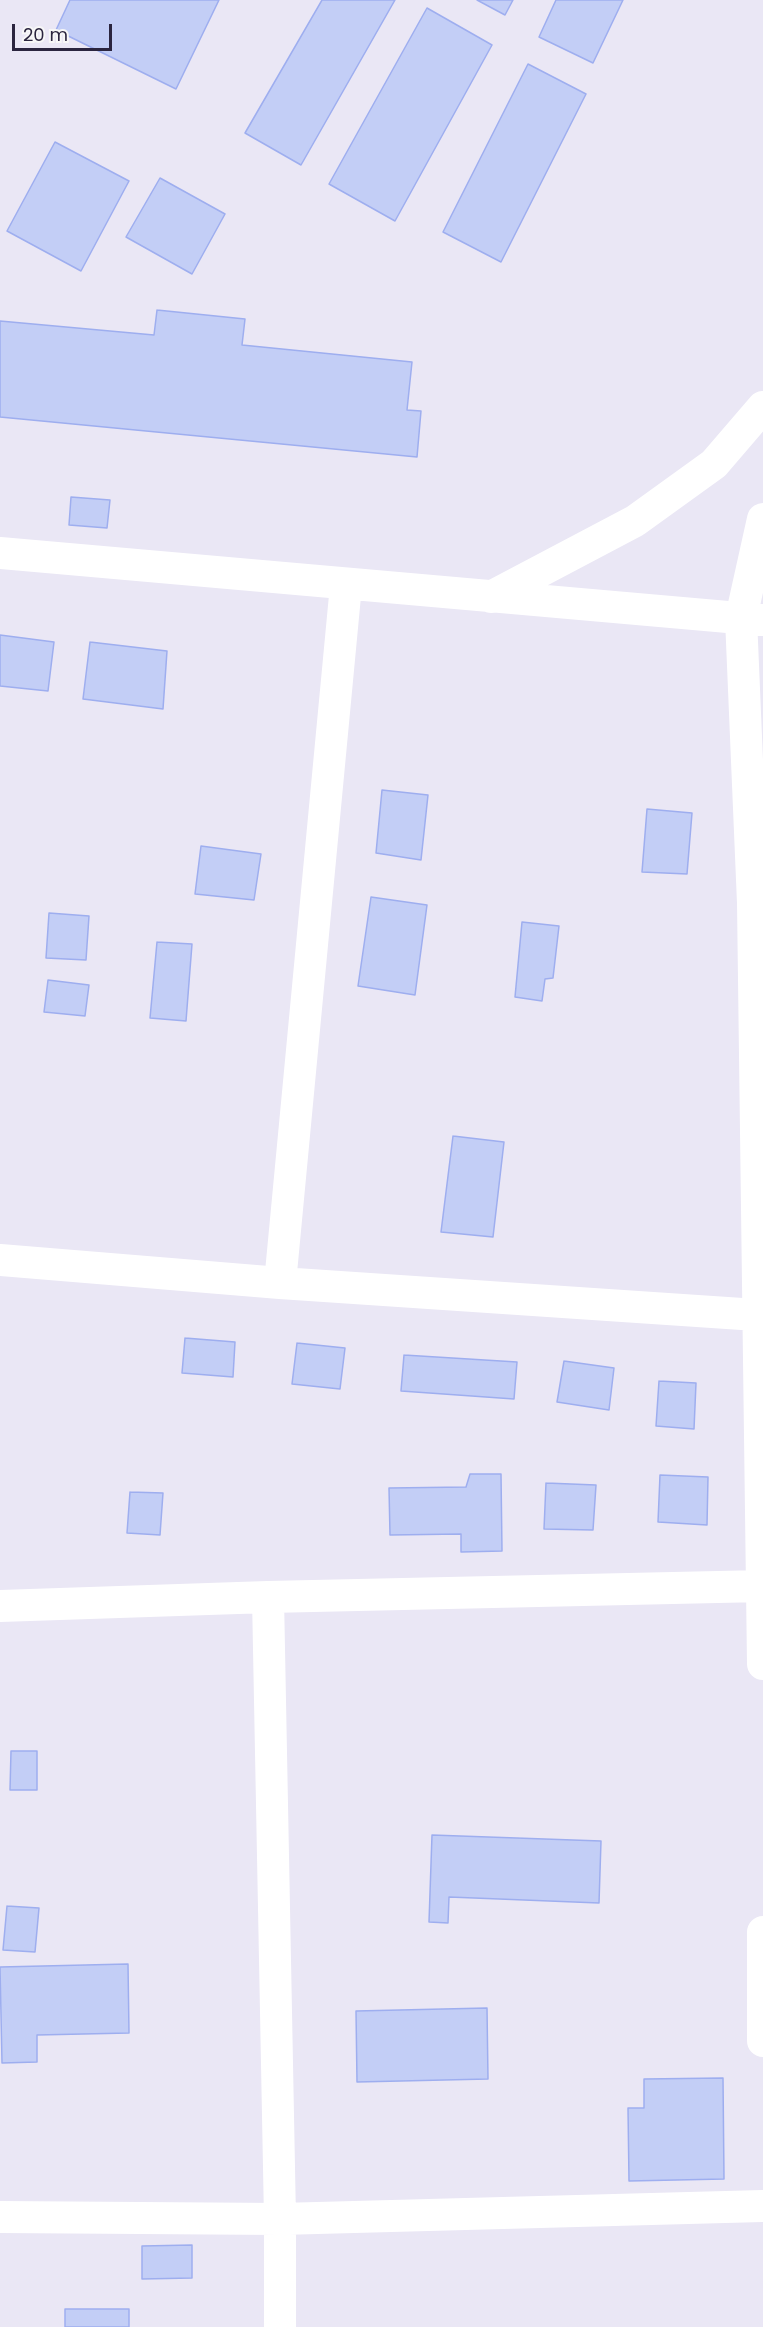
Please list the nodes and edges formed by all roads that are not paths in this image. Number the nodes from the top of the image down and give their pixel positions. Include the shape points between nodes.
1 (763, 407) edge
2 (763, 519) edge
3 (0, 553) edge
4 (346, 585) junction
5 (492, 597) junction
6 (752, 619) edge
7 (758, 914) edge
8 (0, 1260) edge
9 (280, 1283) junction
10 (757, 1315) junction
11 (763, 1586) edge
12 (268, 1597) junction
13 (0, 1606) edge
14 (763, 1664) edge
15 (763, 1932) edge
16 (763, 2041) edge
17 (763, 2206) edge
18 (0, 2217) edge
19 (280, 2219) junction
20 (280, 2327) edge

1 - 5 street via 714,464 635,521
2 - 6 street
3 - 4 street
4 - 5 street
4 - 9 street
5 - 6 street
6 - 7 street
7 - 10 street
8 - 9 street
9 - 10 street
10 - 11 street
11 - 12 street
11 - 14 street
12 - 13 street
12 - 19 street
15 - 16 street
17 - 19 street
18 - 19 street
19 - 20 street

